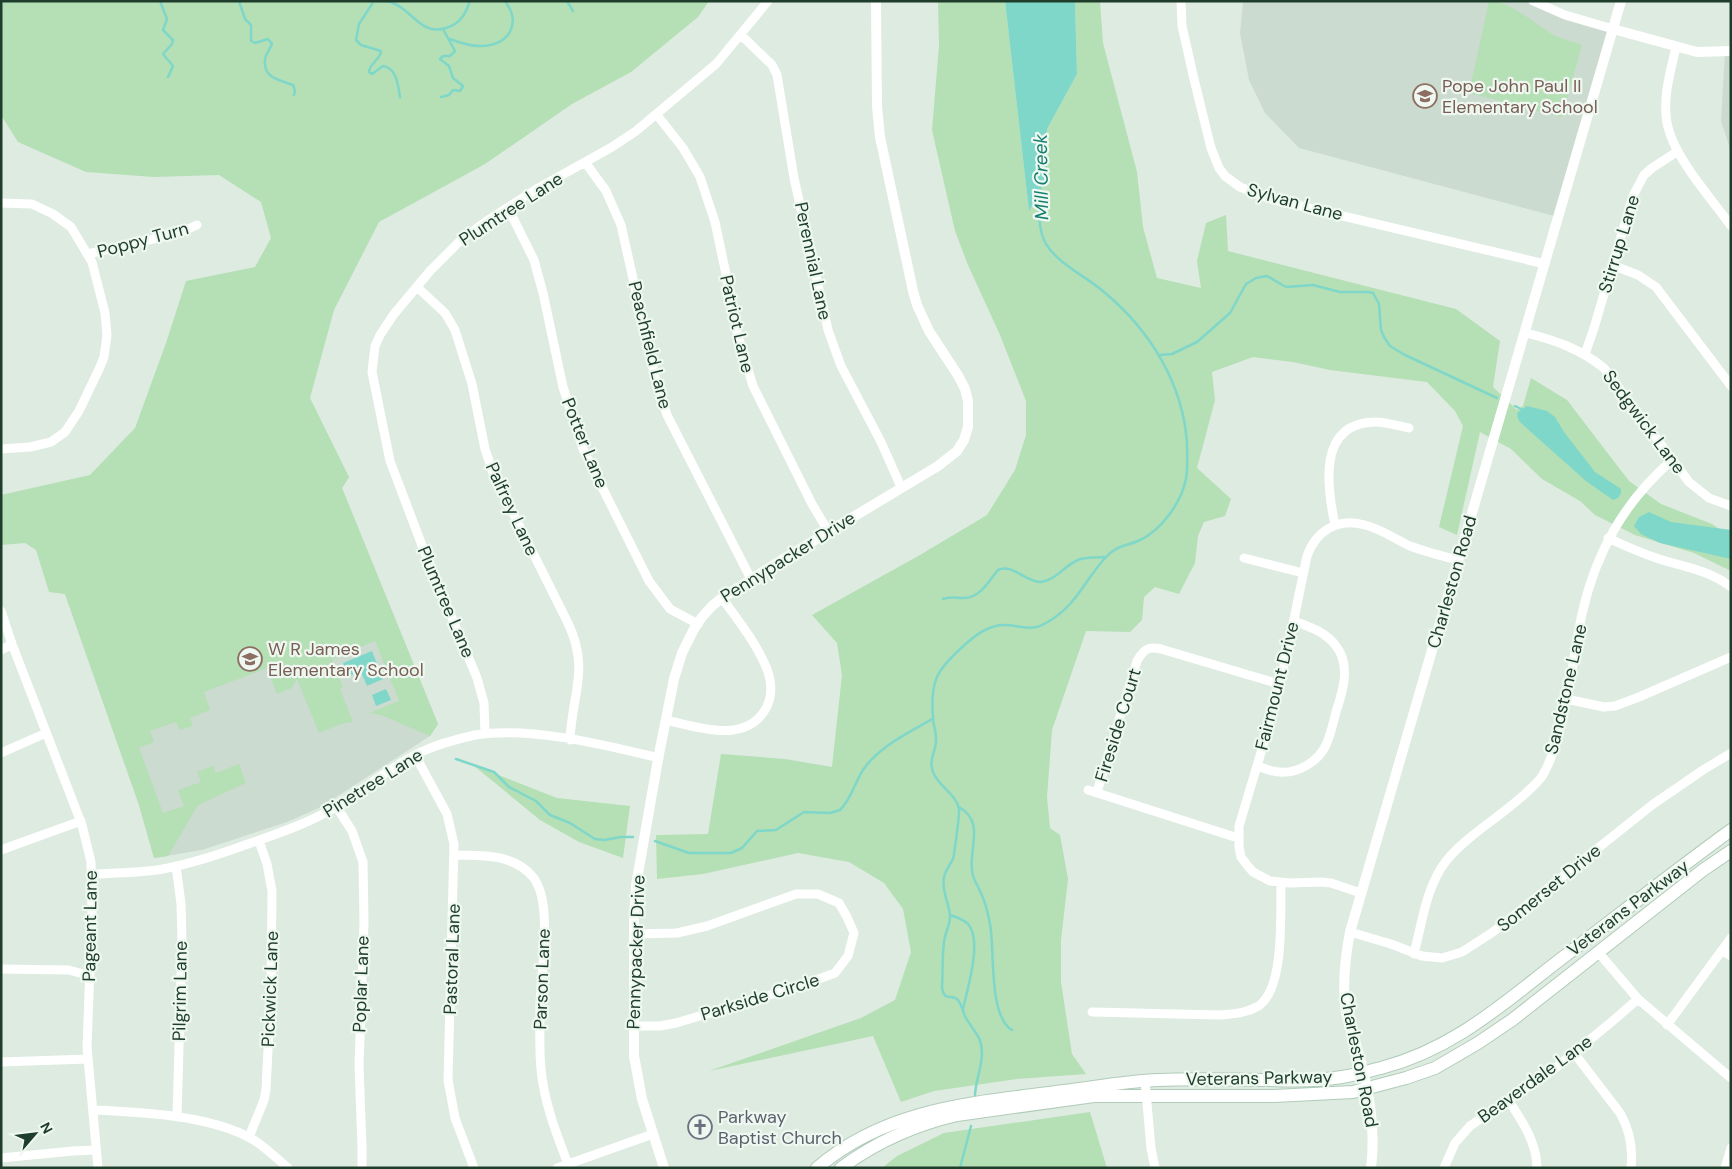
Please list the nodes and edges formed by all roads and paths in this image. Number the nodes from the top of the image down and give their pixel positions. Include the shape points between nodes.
1 (768, 1) edge
2 (876, 1) edge
3 (1181, 1) edge
4 (1533, 1) edge
5 (1622, 1) edge
6 (1613, 29) junction
7 (741, 35) junction
8 (1676, 47) junction
9 (1731, 51) edge
10 (657, 115) junction
11 (1678, 151) junction
12 (585, 162) junction
13 (1, 203) edge
14 (508, 208) junction
15 (197, 225) dead end
16 (1731, 226) edge
17 (88, 254) junction
18 (1545, 264) junction
19 (1612, 265) junction
20 (417, 287) junction
21 (1526, 333) junction
22 (1585, 354) junction
23 (1731, 386) edge
24 (1409, 428) dead end
25 (1, 449) edge
26 (1672, 460) junction
27 (901, 487) junction
28 (1731, 506) edge
29 (1335, 525) junction
30 (828, 531) junction
31 (1608, 538) junction
32 (1244, 558) dead end
33 (1458, 560) junction
34 (1303, 573) junction
35 (751, 579) junction
36 (1731, 587) edge
37 (722, 598) junction
38 (1, 611) edge
39 (1294, 621) junction
40 (698, 624) junction
41 (12, 644) junction
42 (1, 650) edge
43 (1731, 657) edge
44 (1279, 684) junction
45 (1566, 698) junction
46 (666, 720) junction
47 (46, 733) junction
48 (485, 734) junction
49 (570, 740) junction
50 (1, 753) edge
51 (1731, 753) edge
52 (415, 755) junction
53 (659, 758) junction
54 (1257, 766) junction
55 (336, 806) junction
56 (81, 821) junction
57 (1731, 830) edge
58 (1238, 838) junction
59 (259, 840) junction
60 (1, 850) edge
61 (1731, 851) edge
62 (454, 855) junction
63 (176, 866) junction
64 (92, 874) junction
65 (1282, 883) junction
66 (1361, 893) junction
67 (1350, 932) junction
68 (634, 934) junction
69 (1731, 938) edge
70 (1722, 950) junction
71 (1598, 952) junction
72 (1414, 954) junction
73 (1731, 956) edge
74 (1, 969) edge
75 (90, 976) junction
76 (1638, 999) junction
77 (1092, 1012) dead end
78 (1667, 1025) junction
79 (633, 1026) junction
80 (1574, 1053) junction
81 (88, 1059) junction
82 (1, 1062) edge
83 (1362, 1072) junction
84 (1731, 1078) edge
85 (1145, 1080) junction
86 (1366, 1088) junction
87 (1146, 1095) junction
88 (1508, 1101) junction
89 (93, 1110) junction
90 (177, 1117) junction
91 (654, 1134) junction
92 (249, 1137) junction
93 (1731, 1148) edge
94 (96, 1150) junction
95 (1, 1158) edge
96 (568, 1164) junction
97 (98, 1168) edge
98 (288, 1168) edge
99 (362, 1168) edge
100 (474, 1168) edge
101 (558, 1168) edge
102 (664, 1168) edge
103 (817, 1168) edge
104 (841, 1168) edge
105 (1155, 1168) edge
106 (1371, 1168) edge
107 (1444, 1168) edge
108 (1536, 1168) edge
109 (1631, 1168) edge
110 (1725, 1168) edge

1 - 7 street, Plumtree Lane
2 - 27 street, Pennypacker Drive via 880,137 913,291 929,331 965,389 970,414 966,433 957,450 938,466
3 - 18 street, Sylvan Lane via 1182,26 1211,148 1219,168 1232,182 1271,199
4 - 6 street via 1565,15
5 - 6 street, Charleston Road
6 - 8 street
6 - 18 street, Charleston Road
7 - 10 street, Plumtree Lane via 716,64
7 - 27 street, Perennial Lane via 772,65 777,75 794,178 828,330
8 - 9 street via 1697,52
8 - 11 street via 1666,108 1668,126
10 - 12 street, Plumtree Lane via 624,140
10 - 30 street, Patriot Lane via 683,148 700,177 715,222 736,332 751,381
11 - 16 street
11 - 19 street, Stirrup Lane via 1652,168 1638,184
12 - 14 street, Plumtree Lane
12 - 35 street, Peachfield Lane via 606,191 621,225 655,377 667,415
13 - 17 street via 32,204 53,214 71,227
14 - 20 street, Plumtree Lane via 461,240
14 - 40 street, Potter Lane via 534,260 563,388 584,449 650,581 670,609
15 - 17 street, Poppy Turn via 166,236
17 - 25 street via 99,286 106,324 106,346 100,367 65,432 51,442
18 - 21 street, Charleston Road
19 - 22 street, Stirrup Lane
19 - 23 street via 1638,275 1656,287
20 - 48 street, Plumtree Lane via 380,335 375,346 372,372 390,461 477,678 484,703
20 - 49 street, Palfrey Lane via 445,313 455,330 494,473 577,644 580,666
21 - 22 street, Sedgwick Lane via 1565,344
21 - 33 street, Charleston Road
22 - 26 street, Sedgwick Lane via 1612,377
24 - 29 street via 1384,422 1365,423 1340,437 1331,454 1328,472
26 - 28 street, Sedgwick Lane via 1699,491
26 - 31 street, Sandstone Lane via 1646,485
27 - 30 street, Pennypacker Drive
29 - 33 street via 1348,522 1366,525 1420,549
29 - 34 street, Fairmount Drive via 1322,532 1311,546
30 - 35 street, Pennypacker Drive
31 - 36 street via 1650,556 1704,571
31 - 45 street, Sandstone Lane via 1588,589
32 - 34 street
33 - 66 street, Charleston Road
34 - 39 street, Fairmount Drive
35 - 37 street, Pennypacker Drive
37 - 40 street, Pennypacker Drive
37 - 46 street via 766,668 771,687 767,706 755,722 737,730 717,730
38 - 41 street, Pageant Lane
39 - 44 street, Fairmount Drive
39 - 54 street via 1323,633 1337,646 1345,673 1338,704 1325,746 1312,762 1287,772
40 - 46 street, Pennypacker Drive via 678,666
41 - 42 street
41 - 47 street, Pageant Lane
43 - 45 street via 1615,706 1604,707
44 - 54 street, Fairmount Drive
44 - 58 street, Fireside Court via 1162,649 1147,648 1137,660 1093,791
45 - 72 street, Sandstone Lane via 1560,728 1544,774 1518,802 1455,852 1440,870
46 - 53 street, Pennypacker Drive
47 - 50 street
47 - 56 street, Pageant Lane
48 - 49 street, Pinetree Lane via 517,733
48 - 52 street, Pinetree Lane via 437,745
49 - 53 street, Pinetree Lane
51 - 72 street, Somerset Drive via 1652,805 1473,946 1442,958
52 - 55 street, Pinetree Lane
52 - 62 street, Pastoral Lane via 447,814 453,834
53 - 68 street, Pennypacker Drive via 636,885
54 - 58 street, Fairmount Drive
55 - 59 street, Pinetree Lane via 311,820
55 - 99 street, Poplar Lane via 352,831 363,862 359,1065
56 - 60 street
56 - 64 street, Pageant Lane
57 - 83 main road, Veterans Parkway via 1476,1025 1430,1051
58 - 65 street, Fairmount Drive via 1241,857 1246,865 1262,877
59 - 63 street, Pinetree Lane
59 - 92 street, Pickwick Lane via 271,881 271,990 266,1090
61 - 71 main road, Veterans Parkway
62 - 96 street, Parson Lane via 491,856 509,861 525,870 542,894 541,1071 545,1096
62 - 100 street, Pastoral Lane via 448,1080 455,1118
63 - 64 street, Pinetree Lane
63 - 90 street, Pilgrim Lane via 182,915
64 - 75 street, Pageant Lane
65 - 66 street, Fairmount Drive via 1331,883
65 - 77 street via 1276,978 1267,998 1259,1005 1240,1013 1219,1015
66 - 67 street, Charleston Road
67 - 72 street, Somerset Drive
67 - 83 street, Charleston Road via 1345,981 1346,1013
68 - 79 street, Pennypacker Drive
68 - 79 street, Parkside Circle via 707,926 796,894 818,894 839,903 854,933 848,956 835,973 676,1023
69 - 70 street
70 - 73 street
70 - 78 street
71 - 76 street
71 - 86 main road, Veterans Parkway via 1478,1043 1435,1068
74 - 75 street via 68,970
75 - 81 street, Pageant Lane
76 - 78 street
76 - 80 street, Beaverdale Lane
78 - 84 street
79 - 91 street, Pennypacker Drive via 636,1071
80 - 88 street, Beaverdale Lane
80 - 109 street via 1626,1124 1632,1145
81 - 82 street
81 - 89 street, Pageant Lane
83 - 85 main road, Veterans Parkway via 1300,1080
83 - 86 street, Charleston Road
85 - 87 street
85 - 103 main road, Veterans Parkway via 937,1109 875,1130 841,1149
86 - 87 main road, Veterans Parkway via 1353,1092 1274,1096
86 - 106 street, Charleston Road via 1374,1138
87 - 104 main road, Veterans Parkway via 1071,1098 935,1120 880,1142
87 - 105 street via 1150,1148
88 - 107 street, Beaverdale Lane via 1470,1126 1455,1143
88 - 108 street via 1534,1144
89 - 90 street
89 - 94 street, Pageant Lane
90 - 92 street
91 - 96 street
91 - 102 street, Pennypacker Drive
92 - 98 street
93 - 110 street
94 - 95 street
94 - 97 street, Pageant Lane
96 - 101 street

